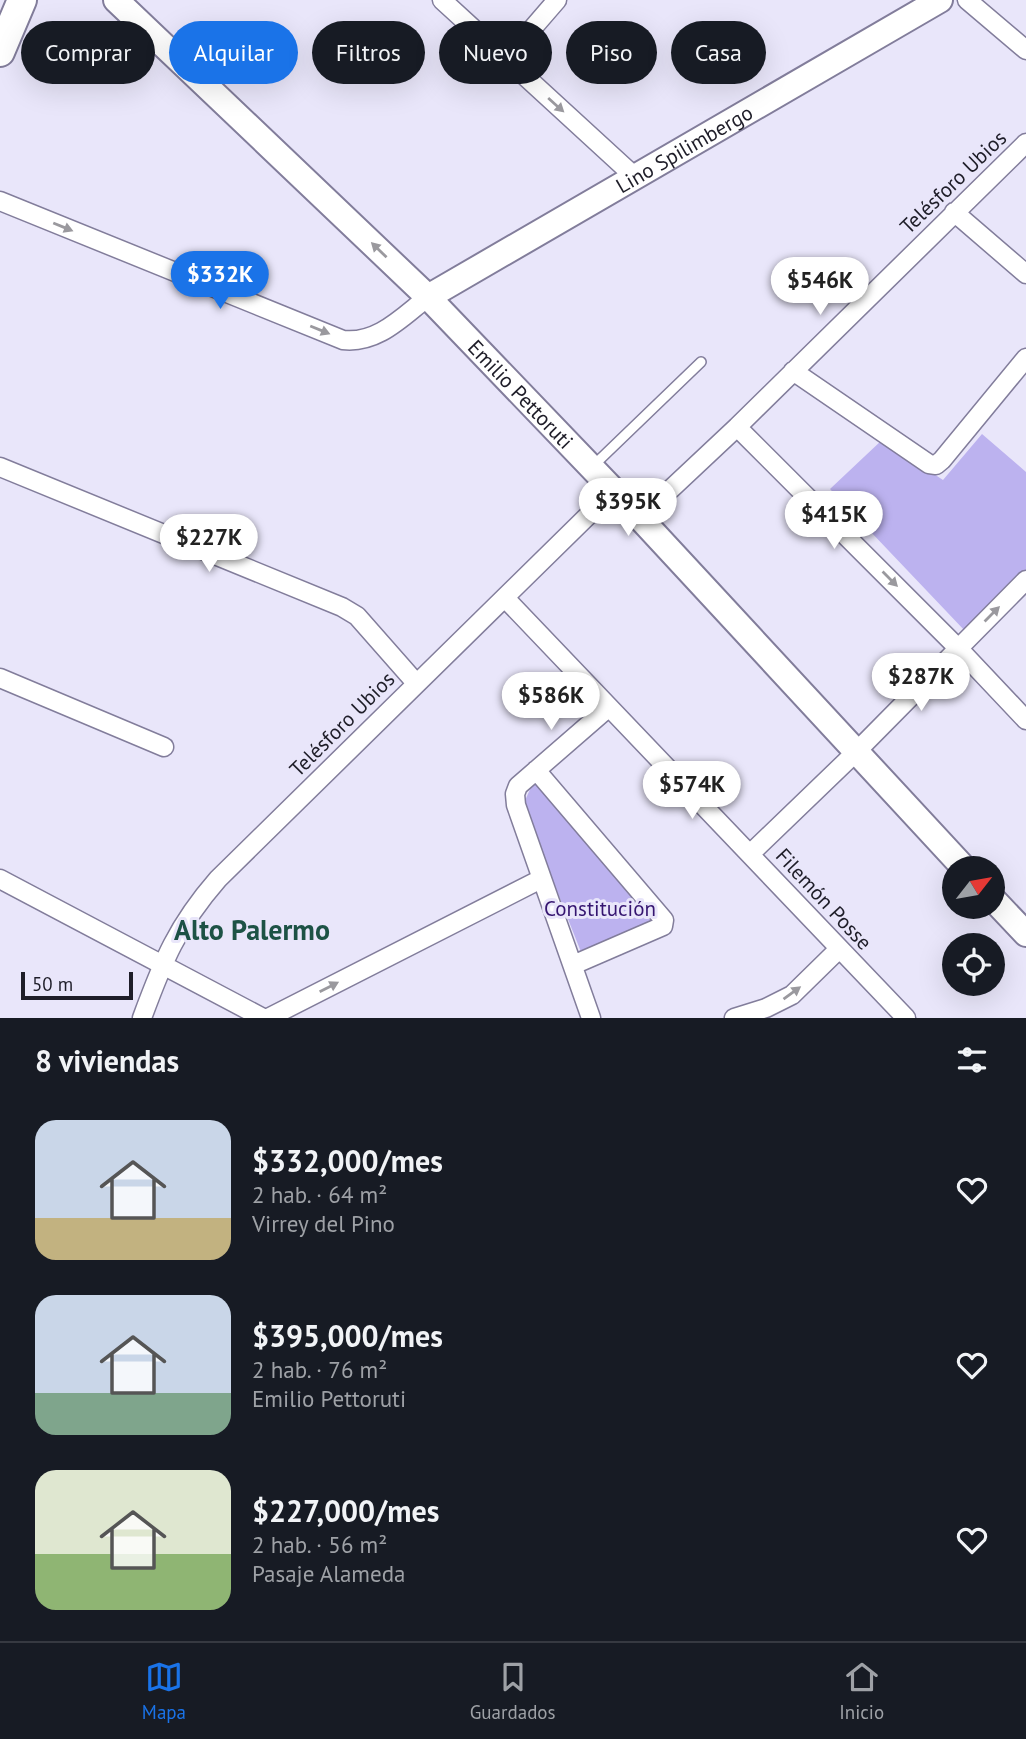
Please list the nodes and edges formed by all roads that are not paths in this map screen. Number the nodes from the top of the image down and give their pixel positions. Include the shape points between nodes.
1 (22, 0) edge
2 (116, 0) edge
3 (442, 0) edge
4 (557, 0) edge
5 (940, 0) edge
6 (967, 0) edge
7 (465, 21) edge
8 (539, 21) edge
9 (1026, 50) edge
10 (0, 52) edge
11 (533, 84) edge
12 (1026, 143) edge
13 (635, 177) junction
14 (0, 201) edge
15 (954, 212) junction
16 (1026, 274) edge
17 (428, 297) junction
18 (1026, 358) edge
19 (701, 362) dead end
20 (793, 371) junction
21 (737, 427) junction
22 (0, 467) edge
23 (592, 467) junction
24 (614, 491) junction
25 (640, 518) junction
26 (1026, 580) edge
27 (505, 598) junction
28 (958, 648) junction
29 (0, 678) edge
30 (416, 683) junction
31 (609, 707) junction
32 (1026, 720) edge
33 (163, 747) dead end
34 (856, 752) junction
35 (536, 770) junction
36 (750, 854) junction
37 (953, 856) edge
38 (0, 879) edge
39 (541, 879) junction
40 (1005, 912) edge
41 (1026, 934) edge
42 (839, 949) junction
43 (161, 964) junction
44 (573, 965) junction
45 (142, 1018) edge
46 (266, 1018) edge
47 (591, 1018) edge
48 (734, 1018) edge
49 (906, 1018) edge

1 - 10 main road
17 -> 2 main road, Emilio Pettoruti
3 - 7 street
4 - 8 street
5 - 13 main road, Lino Spilimbergo
6 - 9 street
11 -> 13 street
12 - 15 street, Telésforo Ubios
13 - 17 main road, Lino Spilimbergo
14 -> 17 street via 343,340 370,339
15 - 16 street
15 - 20 street, Telésforo Ubios
17 - 23 main road, Emilio Pettoruti
18 - 20 street via 936,465
19 - 23 lane
20 - 21 street, Telésforo Ubios
21 - 25 street, Telésforo Ubios
21 -> 28 street
22 - 30 street via 342,607 358,616
23 - 24 main road, Emilio Pettoruti
24 - 25 main road, Emilio Pettoruti
24 - 27 street, Telésforo Ubios
25 - 34 main road, Emilio Pettoruti
28 -> 26 street
27 - 30 street, Telésforo Ubios
27 - 31 street, Filemón Posse
28 - 32 street
28 - 34 street
29 - 33 street
30 - 43 street, Telésforo Ubios via 218,879 181,926
31 - 35 street
31 - 36 street, Filemón Posse
34 - 36 street
34 - 37 main road, Emilio Pettoruti
35 - 39 street via 515,794
35 - 44 street via 664,920 663,926
36 - 42 street, Filemón Posse
38 - 43 street
39 - 44 street
46 -> 39 street
40 - 41 main road
48 -> 42 street via 792,995
42 - 49 street, Filemón Posse
43 - 45 street, Telésforo Ubios
43 - 46 street
44 - 47 street

